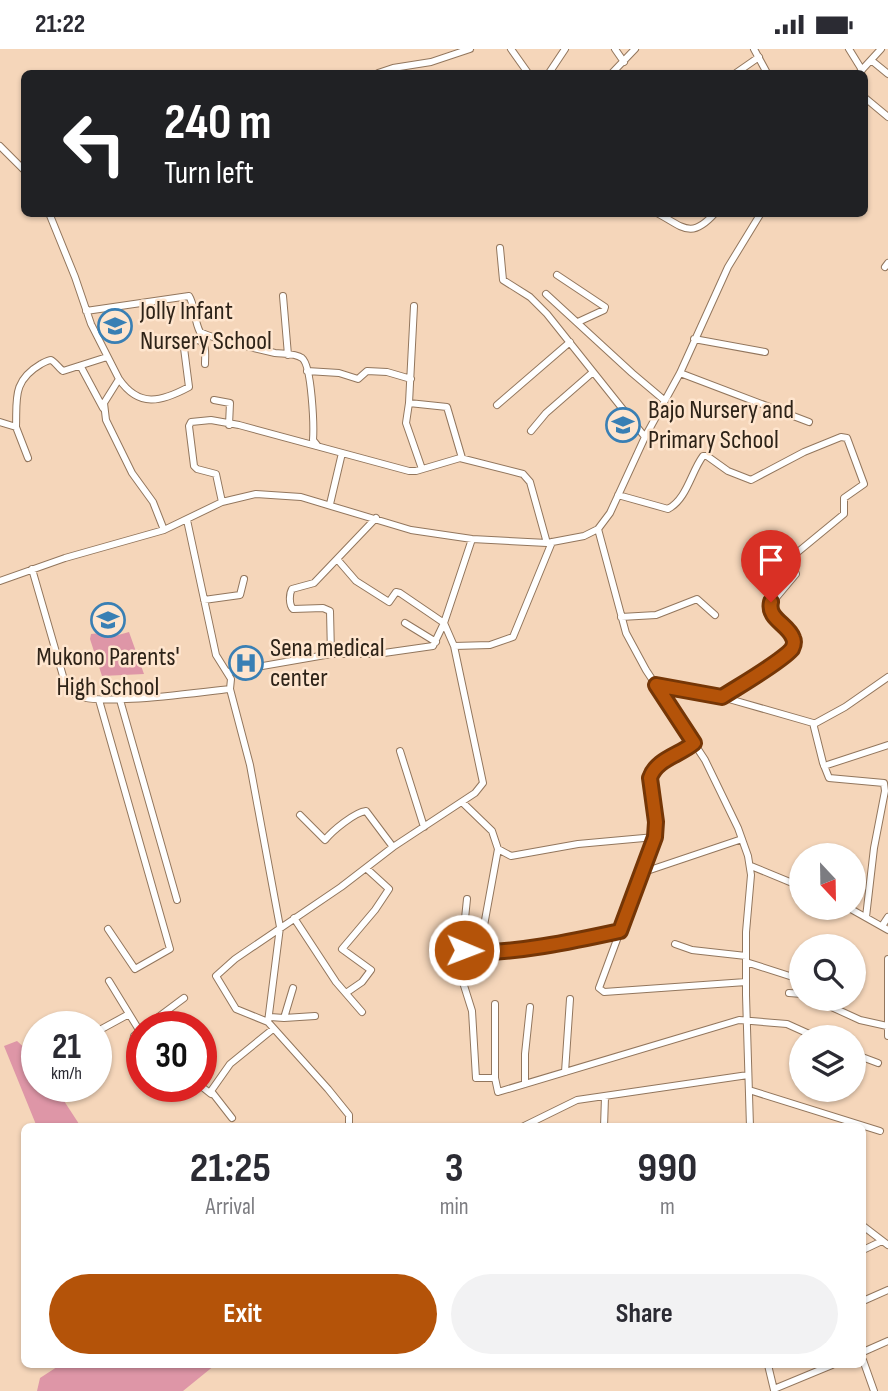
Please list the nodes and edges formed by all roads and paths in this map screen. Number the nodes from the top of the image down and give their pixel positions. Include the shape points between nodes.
1 (470, 49) edge
2 (511, 49) edge
3 (565, 49) edge
4 (615, 49) edge
5 (635, 49) edge
6 (754, 49) edge
7 (849, 49) edge
8 (881, 49) edge
9 (759, 57) junction
10 (872, 60) junction
11 (624, 62) junction
12 (387, 70) edge
13 (526, 70) edge
14 (554, 70) edge
15 (615, 70) edge
16 (740, 70) edge
17 (766, 70) edge
18 (860, 70) edge
19 (863, 70) edge
20 (888, 73) edge
21 (868, 100) edge
22 (888, 117) edge
23 (0, 146) edge
24 (21, 167) edge
25 (51, 217) edge
26 (663, 217) edge
27 (710, 217) edge
28 (759, 217) edge
29 (500, 248) dead end
30 (557, 275) dead end
31 (546, 294) dead end
32 (283, 296) dead end
33 (414, 306) dead end
34 (86, 311) junction
35 (578, 322) junction
36 (694, 339) junction
37 (570, 342) junction
38 (765, 352) dead end
39 (288, 355) junction
40 (107, 357) junction
41 (205, 363) dead end
42 (81, 367) junction
43 (307, 371) junction
44 (593, 372) junction
45 (680, 373) junction
46 (118, 379) junction
47 (411, 379) junction
48 (214, 400) dead end
49 (664, 400) junction
50 (409, 403) junction
51 (497, 405) dead end
52 (103, 408) junction
53 (0, 422) edge
54 (809, 422) dead end
55 (229, 425) junction
56 (16, 427) junction
57 (531, 431) dead end
58 (645, 437) junction
59 (318, 446) junction
60 (342, 453) junction
61 (28, 458) dead end
62 (462, 458) junction
63 (422, 469) junction
64 (618, 495) junction
65 (222, 502) junction
66 (330, 504) junction
67 (376, 518) junction
68 (187, 520) junction
69 (598, 529) junction
70 (164, 530) junction
71 (472, 539) junction
72 (549, 543) junction
73 (337, 559) junction
74 (32, 569) junction
75 (244, 579) dead end
76 (0, 581) edge
77 (204, 600) junction
78 (715, 615) dead end
79 (621, 617) junction
80 (405, 623) dead end
81 (444, 623) junction
82 (436, 642) junction
83 (454, 646) junction
84 (331, 654) junction
85 (228, 673) junction
86 (888, 677) edge
87 (656, 685) junction
88 (230, 689) junction
89 (722, 697) junction
90 (99, 700) junction
91 (120, 700) junction
92 (814, 724) junction
93 (694, 743) junction
94 (888, 745) edge
95 (400, 751) dead end
96 (824, 766) junction
97 (887, 791) edge
98 (462, 802) junction
99 (300, 815) dead end
100 (424, 827) junction
101 (655, 837) junction
102 (742, 839) junction
103 (393, 847) junction
104 (498, 849) junction
105 (751, 866) junction
106 (366, 868) junction
107 (641, 873) junction
108 (789, 882) edge
109 (467, 899) dead end
110 (177, 900) dead end
111 (866, 917) joint
112 (888, 917) edge
113 (294, 918) junction
114 (280, 927) junction
115 (885, 928) edge
116 (108, 929) dead end
117 (620, 931) junction
118 (675, 944) dead end
119 (480, 953) junction
120 (746, 959) junction
121 (888, 959) edge
122 (789, 975) edge
123 (109, 981) dead end
124 (746, 982) junction
125 (293, 988) dead end
126 (346, 993) junction
127 (887, 997) edge
128 (184, 998) dead end
129 (570, 999) dead end
130 (495, 1004) dead end
131 (530, 1007) dead end
132 (128, 1011) edge
133 (167, 1011) edge
134 (840, 1011) edge
135 (362, 1012) dead end
136 (315, 1016) dead end
137 (284, 1018) junction
138 (747, 1019) junction
139 (269, 1020) junction
140 (790, 1025) edge
141 (887, 1026) edge
142 (273, 1029) junction
143 (888, 1036) edge
144 (866, 1058) edge
145 (878, 1063) dead end
146 (565, 1072) junction
147 (748, 1075) junction
148 (495, 1078) junction
149 (525, 1084) junction
150 (217, 1085) edge
151 (749, 1090) junction
152 (604, 1097) junction
153 (217, 1101) edge
154 (232, 1118) dead end
155 (349, 1123) edge
156 (530, 1123) edge
157 (604, 1123) edge
158 (749, 1123) edge
159 (854, 1123) edge
160 (866, 1127) edge
161 (880, 1131) dead end
162 (866, 1228) edge
163 (885, 1243) edge
164 (866, 1249) edge
165 (888, 1290) edge
166 (866, 1300) edge
167 (888, 1341) edge
168 (866, 1351) edge
169 (769, 1368) edge
170 (825, 1368) edge
171 (866, 1368) edge
172 (774, 1390) edge
173 (874, 1391) edge

1 - 12 street
2 - 13 street
3 - 14 street
4 - 11 street
5 - 11 street
6 - 9 street
7 - 18 street
8 - 10 street
9 - 16 street
9 - 17 street
10 - 19 street
10 - 20 street
11 - 15 street
21 - 22 street
23 - 24 street
25 - 34 street
26 - 27 street via 695,229
28 - 36 street via 728,267
29 - 37 street via 503,280 537,303
30 - 35 street via 605,307
31 - 35 street
32 - 39 street
33 - 47 street
34 - 39 street via 189,296 200,332
34 - 40 street
35 - 49 street
36 - 38 street
36 - 45 street
37 - 44 street
37 - 51 street
39 - 43 street via 302,359
40 - 42 street
40 - 46 street
41 - 46 street via 202,341 186,342 189,387 150,400 132,395
42 - 52 street
42 - 56 street via 64,371 50,360 31,370 15,395
43 - 47 street via 358,379 367,371 387,372
43 - 59 street via 313,440
44 - 57 street
44 - 58 street
45 - 49 street
45 - 54 street
46 - 52 street
47 - 50 street
48 - 55 street via 230,404
49 - 58 street
50 - 62 street via 447,407
50 - 63 street via 406,423
52 - 70 street
53 - 56 street
55 - 59 street
55 - 65 street via 202,420 189,426 194,465 216,474
56 - 61 street
58 - 64 street
59 - 60 street
60 - 63 street via 409,471
60 - 66 street
62 - 63 street
62 - 72 street via 526,475
64 - 69 street
64 - 89 street via 668,509 704,456 751,480 804,452 846,438 864,484 844,498 844,513 793,556 796,574 769,605 793,636 794,645
65 - 66 street via 269,493
65 - 68 street
66 - 67 street
67 - 71 street via 423,533
67 - 73 street
68 - 70 street
68 - 77 street
69 - 72 street
69 - 79 street
70 - 74 street
71 - 72 street
71 - 81 street
72 - 83 street via 513,637 490,645
73 - 81 street via 356,581 389,602 400,593
73 - 84 street via 314,583 290,591 293,610 330,611
74 - 76 street
74 - 90 street via 65,683 74,694
75 - 77 street via 240,595
77 - 85 street via 216,655
78 - 79 street via 696,599 656,615
79 - 87 street
80 - 82 street
81 - 82 street
81 - 83 street
82 - 84 street via 426,649
83 - 98 street via 483,783
84 - 85 street
85 - 88 street
86 - 92 street
87 - 89 street
87 - 93 street
88 - 91 street
88 - 114 street via 250,765
89 - 92 street
90 - 91 street
90 - 116 street via 170,949 135,969
91 - 110 street
92 - 96 street
93 - 101 street via 652,771
93 - 102 street
94 - 96 street
95 - 100 street
96 - 97 street via 829,778 881,782
97 - 111 street
98 - 100 street
98 - 104 street via 492,831
99 - 103 street via 325,840 366,810
100 - 103 street
101 - 104 street via 511,856
101 - 107 street
102 - 105 street
102 - 107 street
103 - 106 street
104 - 119 street
105 - 108 street
105 - 120 street
106 - 113 street
106 - 126 street via 389,889 342,949 371,970
107 - 117 street
109 - 119 street via 464,952
111 - 115 street
112 - 115 street
113 - 114 street
113 - 126 street
114 - 139 street
114 - 139 street via 216,976 236,1009
117 - 119 street
117 - 124 street via 601,991
118 - 120 street
119 - 148 street via 461,976 472,1011 477,1078
120 - 122 street
120 - 124 street
121 - 127 street
123 - 132 street
124 - 138 street
125 - 137 street
126 - 135 street
127 - 141 street
128 - 133 street
129 - 146 street
130 - 148 street
131 - 149 street
134 - 141 street
136 - 137 street
137 - 139 street
138 - 140 street
138 - 146 street
138 - 147 street
139 - 142 street
141 - 143 street
142 - 150 street via 230,1064
142 - 155 street via 346,1110
144 - 145 street
146 - 149 street
147 - 151 street
147 - 152 street
148 - 149 street via 498,1092
151 - 158 street
151 - 159 street
152 - 156 street via 572,1101
152 - 157 street
153 - 154 street
160 - 161 street
162 - 163 street
163 - 164 street
165 - 166 street
167 - 168 street
169 - 172 street
170 - 172 street
171 - 173 street

